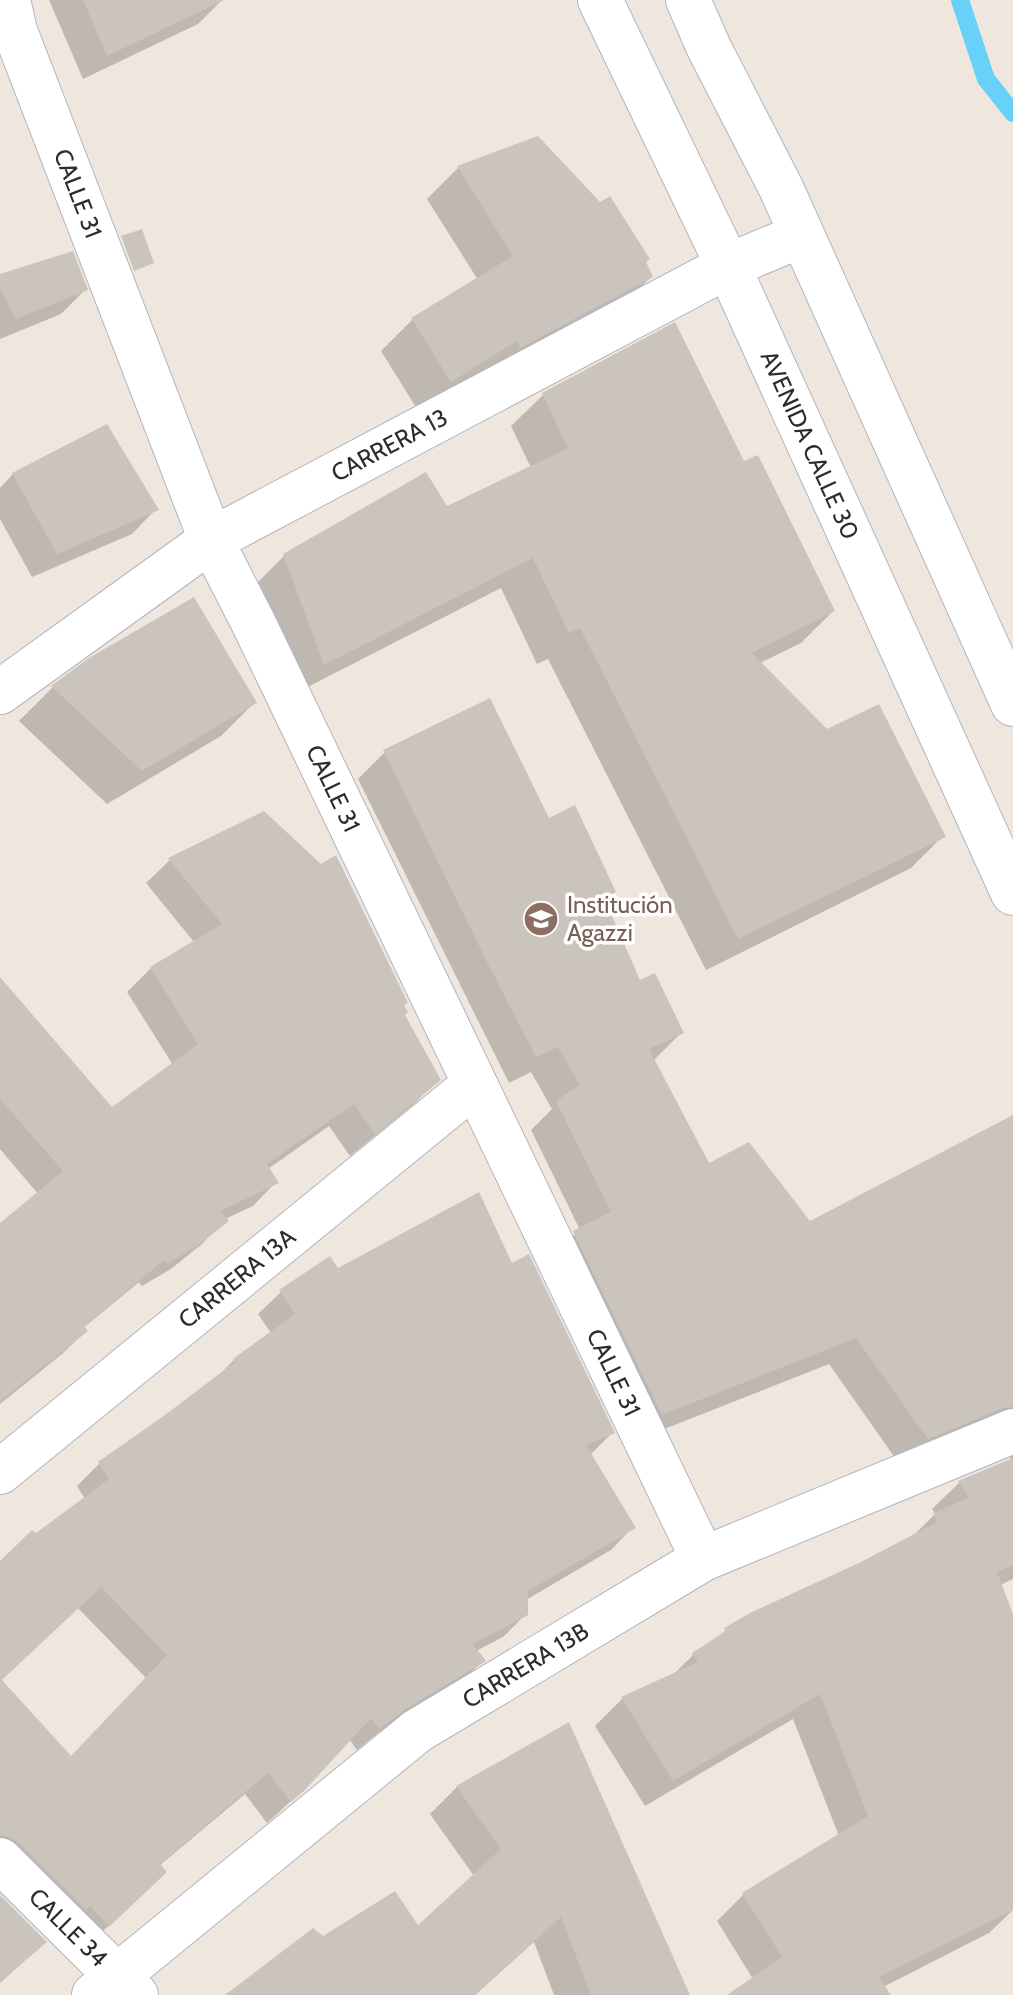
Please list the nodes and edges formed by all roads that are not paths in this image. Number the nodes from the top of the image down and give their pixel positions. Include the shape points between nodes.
1 (600, 0) edge
2 (688, 0) edge
3 (8, 23) edge
4 (802, 235) junction
5 (728, 266) junction
6 (211, 540) junction
7 (0, 692) edge
8 (1013, 704) edge
9 (1013, 893) edge
10 (474, 1085) junction
11 (1013, 1431) edge
12 (0, 1472) edge
13 (703, 1559) junction
14 (0, 1860) edge
15 (116, 1989) edge

1 - 5 street, AVENIDA CALLE 30
2 - 4 street
3 - 6 street, CALLE 31
4 - 5 street, CARRERA 13
4 - 8 street
5 - 6 street, CARRERA 13
5 - 9 street, AVENIDA CALLE 30
6 - 7 street, CARRERA 13
6 - 10 street, CALLE 31
10 - 12 street, CARRERA 13A
10 - 13 street, CALLE 31
11 - 13 street, CARRERA 13B
13 - 15 street, CARRERA 13B via 417,1731
14 - 15 street, CALLE 34

